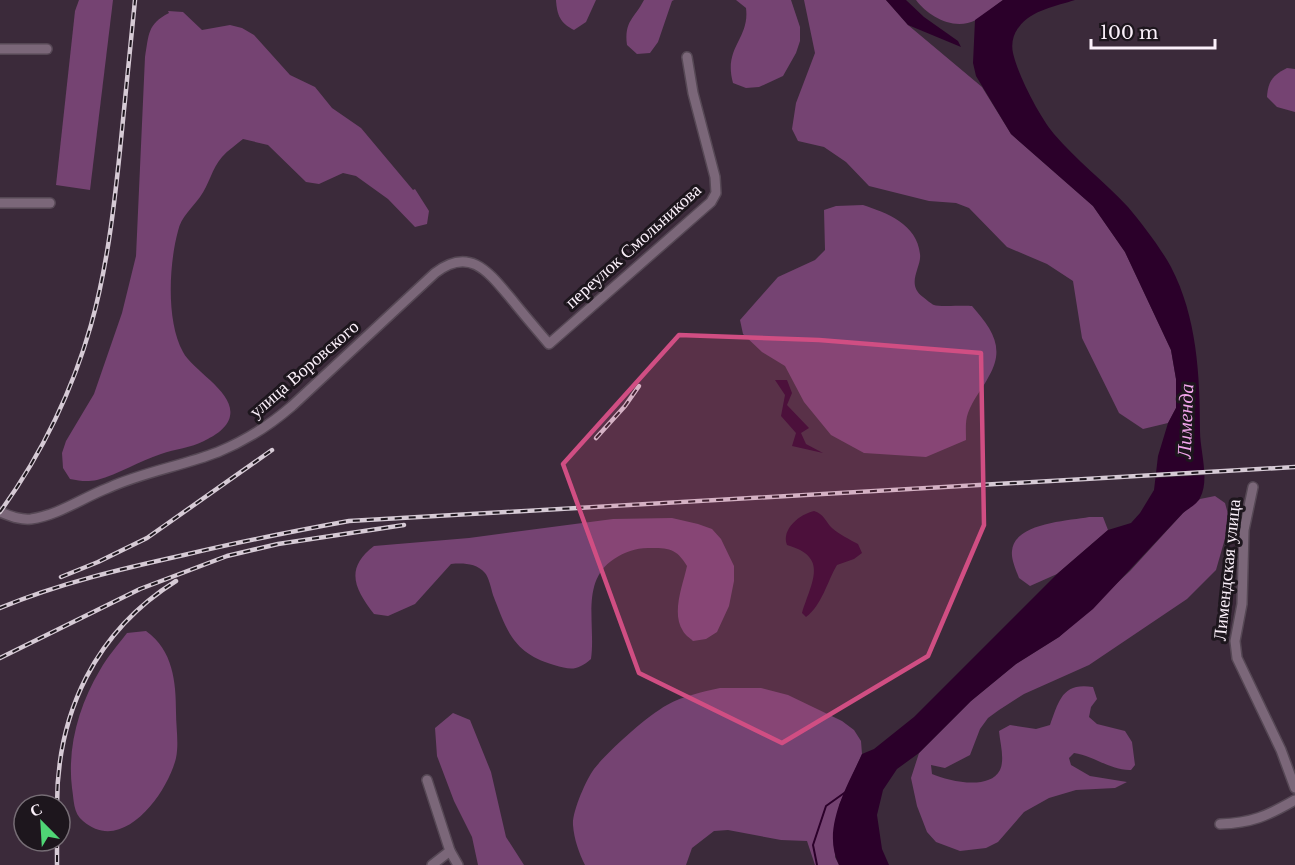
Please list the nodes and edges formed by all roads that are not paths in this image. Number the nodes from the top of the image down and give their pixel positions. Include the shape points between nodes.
1 (47, 49) dead end
2 (0, 50) edge
3 (687, 57) dead end
4 (0, 203) edge
5 (50, 203) dead end
6 (549, 344) joint
7 (1253, 487) dead end
8 (0, 512) edge
9 (427, 780) dead end
10 (1295, 788) edge
11 (1295, 800) edge
12 (1220, 824) dead end
13 (450, 851) junction
14 (432, 865) edge
15 (458, 865) edge

1 - 2 street
3 - 6 street, переулок Смольникова via 716,193 711,202
4 - 5 street
6 - 8 street, улица Воровского via 486,271 471,262 454,262 435,273 292,406 255,434 218,451 108,487 55,513 18,519
7 - 10 street, Лимендская улица via 1244,531 1242,604 1235,646
9 - 13 street
11 - 12 street via 1244,823
13 - 14 street
13 - 15 street

